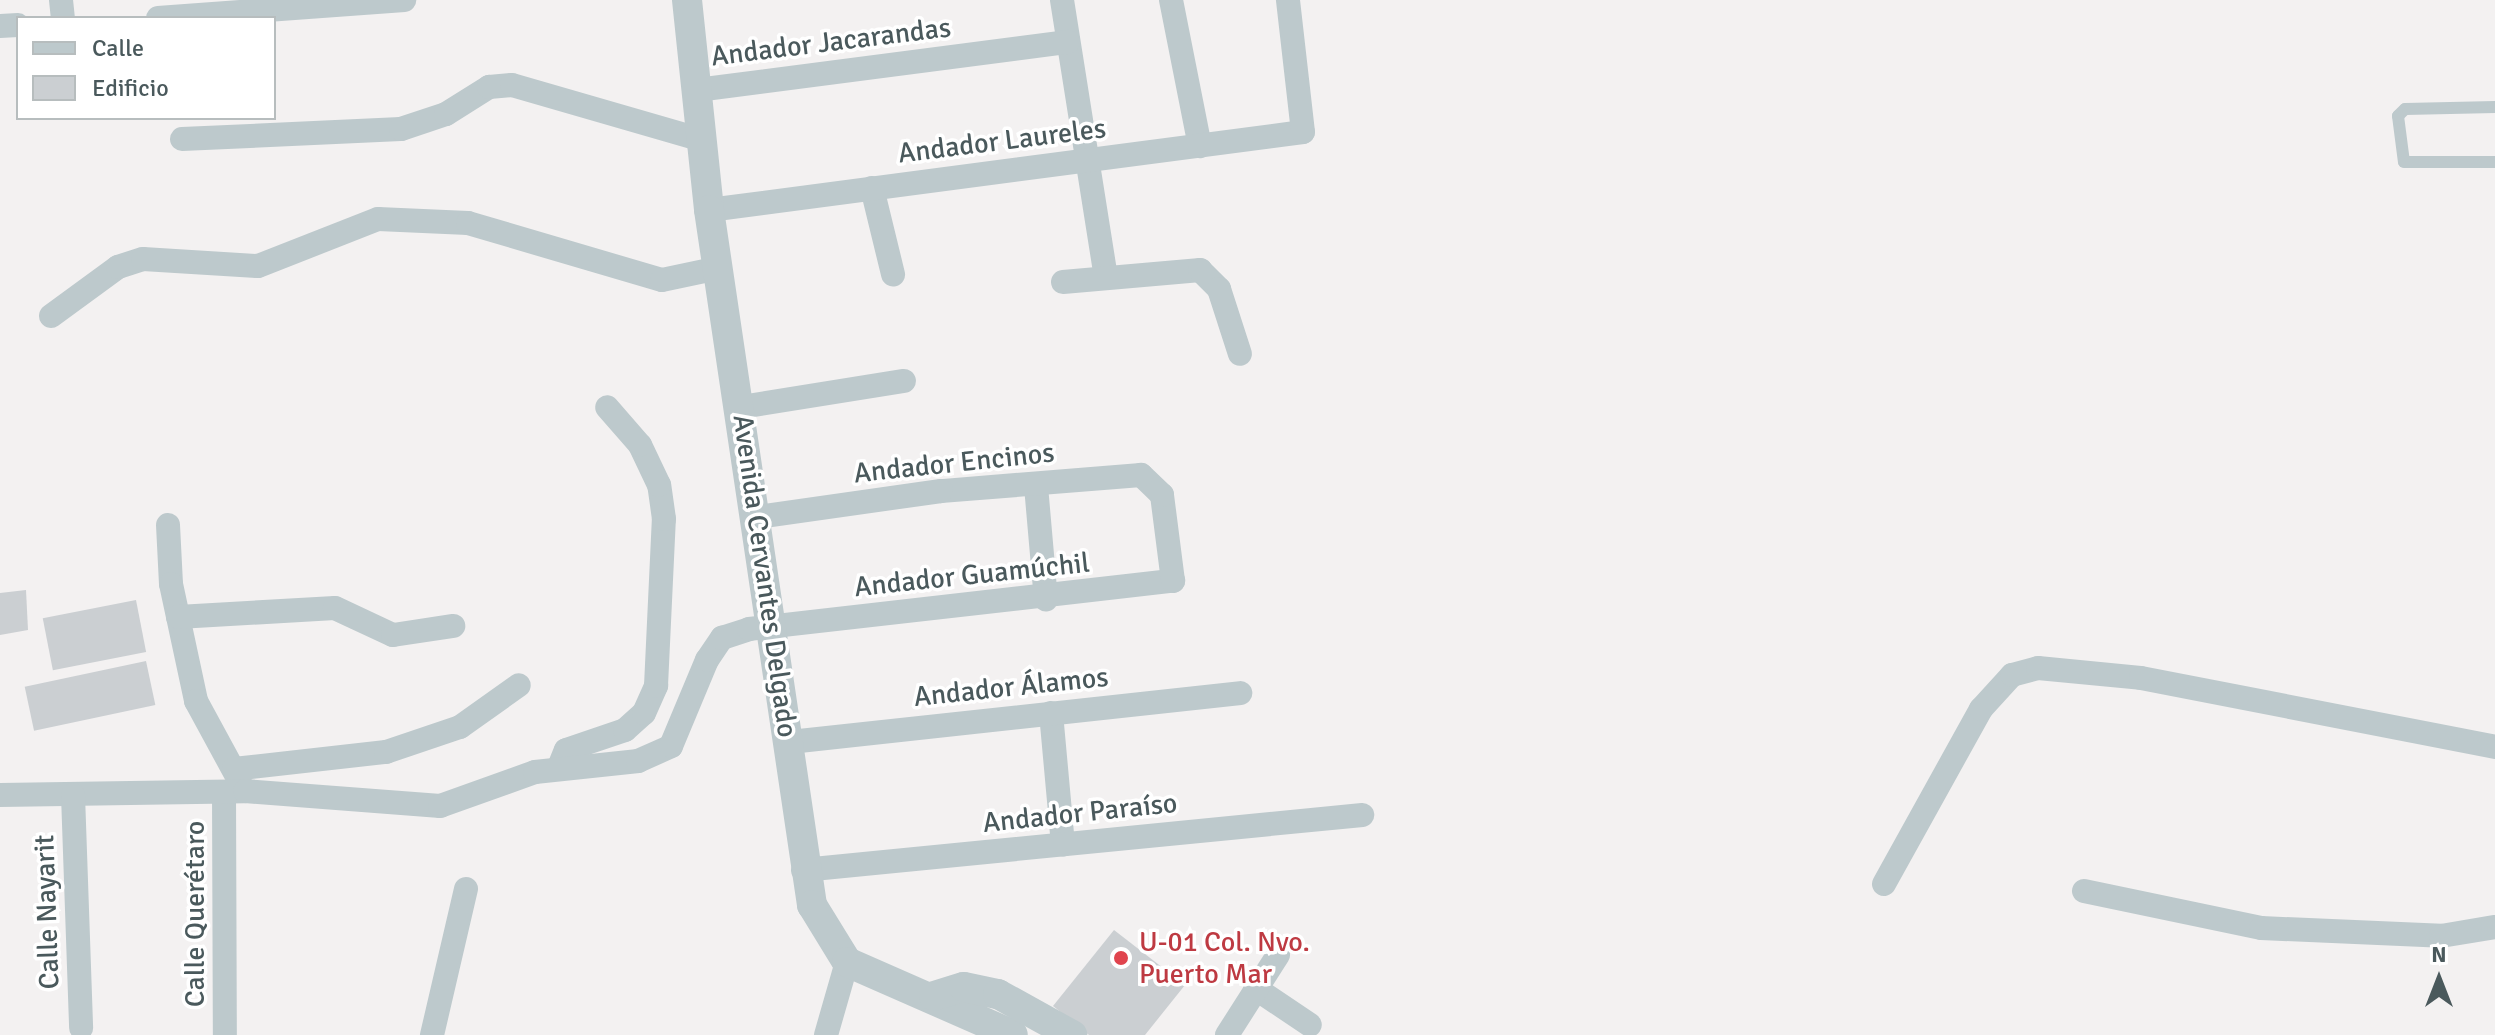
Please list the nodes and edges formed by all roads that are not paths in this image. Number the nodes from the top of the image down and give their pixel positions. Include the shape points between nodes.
1 (687, 0) edge
2 (1062, 0) edge
3 (1171, 0) edge
4 (1288, 0) edge
5 (404, 2) edge
6 (288, 6) edge
7 (183, 16) edge
8 (1068, 42) junction
9 (697, 90) junction
10 (2495, 107) edge
11 (182, 139) dead end
12 (702, 140) junction
13 (1200, 146) junction
14 (1084, 161) junction
15 (2495, 162) edge
16 (872, 188) junction
17 (709, 210) junction
18 (719, 268) junction
19 (893, 274) dead end
20 (1106, 277) junction
21 (1063, 282) dead end
22 (51, 316) dead end
23 (1240, 354) dead end
24 (904, 381) dead end
25 (607, 407) dead end
26 (741, 407) junction
27 (1036, 486) junction
28 (758, 517) junction
29 (168, 525) dead end
30 (1173, 581) joint
31 (1046, 600) junction
32 (178, 617) junction
33 (776, 625) junction
34 (453, 626) dead end
35 (519, 685) dead end
36 (1240, 693) dead end
37 (1051, 713) junction
38 (790, 742) junction
39 (2495, 747) edge
40 (559, 767) junction
41 (235, 784) junction
42 (0, 795) edge
43 (73, 795) junction
44 (1362, 815) dead end
45 (1063, 844) junction
46 (803, 870) junction
47 (1884, 884) dead end
48 (466, 889) dead end
49 (2084, 891) dead end
50 (2495, 927) edge
51 (1278, 955) dead end
52 (847, 962) junction
53 (1255, 988) junction
54 (934, 996) junction
55 (1310, 1025) dead end
56 (81, 1028) dead end
57 (1060, 1032) edge
58 (225, 1035) edge
59 (432, 1035) edge
60 (826, 1035) edge
61 (1013, 1035) edge
62 (1227, 1035) edge

1 - 9 street, Avenida Cervantes Delgado
2 - 8 street
3 - 13 street
4 - 13 street, Andador Laureles via 1303,132
5 - 6 street
6 - 7 street
8 - 9 street, Andador Jacarandas
8 - 14 street
9 - 12 street, Avenida Cervantes Delgado
10 - 15 lane via 2405,109 2398,116 2400,161
11 - 12 street via 401,129 446,114 489,87 512,85
12 - 17 street, Avenida Cervantes Delgado
13 - 14 street, Andador Laureles
14 - 16 street, Andador Laureles
14 - 20 street
16 - 17 street, Andador Laureles
16 - 19 street
17 - 18 street, Avenida Cervantes Delgado
18 - 22 street via 662,280 468,223 378,219 258,266 143,259 118,267
18 - 26 street, Avenida Cervantes Delgado
20 - 21 street
20 - 23 street via 1200,270 1219,289
24 - 26 street
25 - 40 street via 640,445 659,485 664,519 656,686 644,713 625,730 566,750
26 - 28 street, Avenida Cervantes Delgado
27 - 28 street, Andador Encinos via 941,491
27 - 30 street, Andador Encinos via 1124,474 1154,482
27 - 31 street
28 - 33 street, Avenida Cervantes Delgado
29 - 32 street
30 - 31 street, Andador Guamúchil
31 - 33 street, Andador Guamúchil
32 - 34 street via 347,608 393,635
32 - 41 street via 196,701
33 - 38 street, Avenida Cervantes Delgado
33 - 40 street, Andador Guamúchil via 722,638 671,746 638,761
35 - 41 street via 460,727 386,752
36 - 37 street, Andador Álamos
37 - 38 street, Andador Álamos
37 - 45 street
38 - 46 street, Avenida Cervantes Delgado
39 - 47 street via 2141,678 2038,668 2012,675 1981,709
40 - 41 street via 440,806
41 - 43 street
41 - 58 street, Calle Querétaro
42 - 43 street
43 - 56 street, Calle Nayarit
44 - 45 street, Andador Paraíso
45 - 46 street, Andador Paraíso
46 - 52 street, Avenida Cervantes Delgado via 827,938
48 - 59 street
49 - 50 street via 2261,928 2441,936
51 - 53 street
52 - 54 street
52 - 60 street
53 - 55 street
53 - 62 street
54 - 57 street via 964,987 998,994
54 - 61 street

